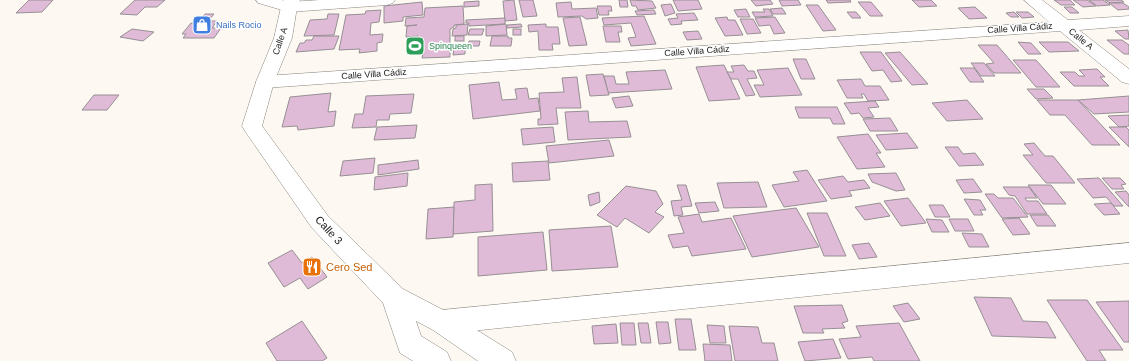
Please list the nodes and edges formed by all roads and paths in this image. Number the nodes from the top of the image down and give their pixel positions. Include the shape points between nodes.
1 (264, 0) edge
2 (387, 0) edge
3 (1032, 0) edge
4 (291, 4) edge
5 (1129, 21) edge
6 (1064, 25) junction
7 (1129, 78) edge
8 (265, 82) junction
9 (1129, 253) edge
10 (394, 297) junction
11 (442, 322) junction
12 (437, 361) edge
13 (502, 361) edge

1 - 4 street
2 - 4 street
3 - 6 street, Calle A
4 - 8 street, Calle A via 282,38
5 - 6 street, Calle Villa Cádiz
6 - 7 street, Calle A
6 - 8 street, Calle Villa Cádiz
8 - 10 street, Calle 3 via 252,126 320,222
9 - 11 street
10 - 11 street
10 - 12 street, Calle 3 via 410,344
11 - 13 street

